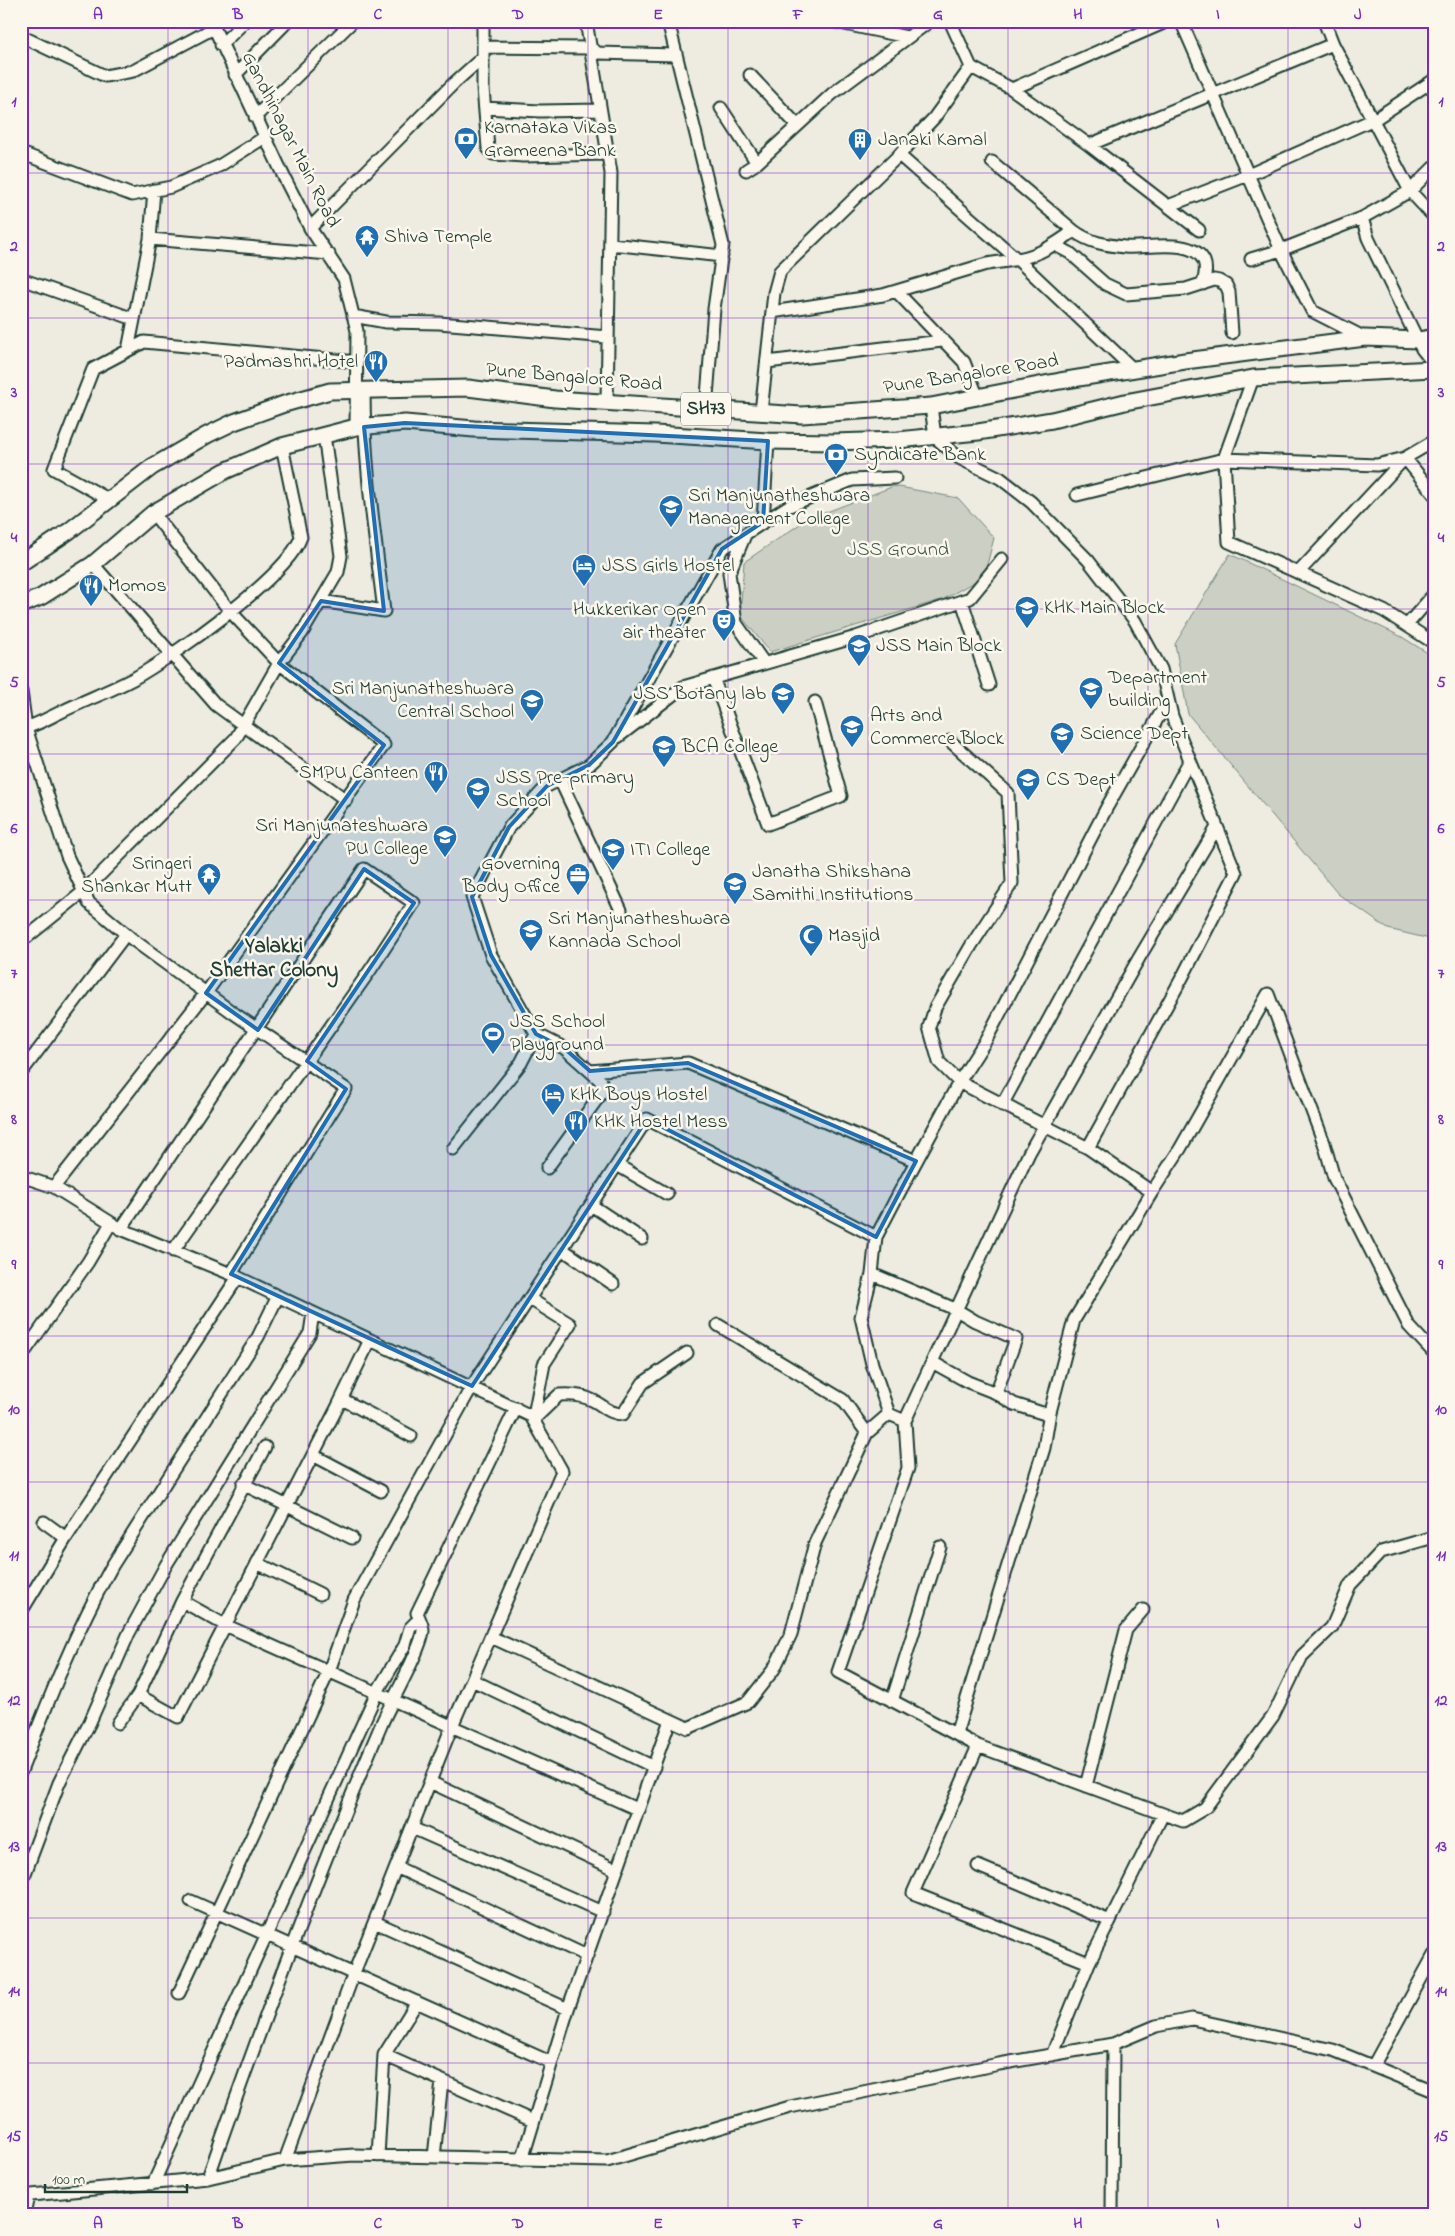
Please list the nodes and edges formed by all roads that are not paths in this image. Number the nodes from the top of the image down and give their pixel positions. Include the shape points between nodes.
1 (245, 21) edge
2 (288, 21) edge
3 (353, 21) edge
4 (482, 21) edge
5 (586, 21) edge
6 (668, 21) edge
7 (830, 21) edge
8 (930, 21) edge
9 (950, 21) edge
10 (1168, 21) edge
11 (1181, 21) edge
12 (1324, 21) edge
13 (212, 24) edge
14 (21, 36) edge
15 (907, 37) junction
16 (1333, 44) junction
17 (221, 45) junction
18 (591, 48) junction
19 (483, 52) junction
20 (675, 55) junction
21 (970, 67) junction
22 (235, 75) junction
23 (750, 75) dead end
24 (1432, 84) edge
25 (1012, 89) junction
26 (1213, 94) junction
27 (485, 108) junction
28 (721, 108) dead end
29 (600, 110) junction
30 (255, 117) junction
31 (1372, 120) junction
32 (797, 125) junction
33 (265, 137) junction
34 (1089, 145) junction
35 (21, 153) edge
36 (606, 154) junction
37 (900, 155) junction
38 (992, 162) dead end
39 (757, 163) junction
40 (1434, 167) edge
41 (746, 170) dead end
42 (1248, 175) junction
43 (154, 190) junction
44 (1410, 192) junction
45 (1168, 206) junction
46 (1434, 216) edge
47 (1362, 218) junction
48 (310, 228) junction
49 (1199, 230) dead end
50 (1074, 231) junction
51 (150, 239) junction
52 (611, 244) junction
53 (1054, 245) junction
54 (1281, 250) junction
55 (329, 254) junction
56 (722, 256) junction
57 (1018, 260) junction
58 (1251, 260) dead end
59 (21, 279) edge
60 (1203, 284) junction
61 (896, 291) junction
62 (772, 312) junction
63 (353, 316) junction
64 (134, 319) junction
65 (1232, 333) dead end
66 (608, 337) junction
67 (1365, 338) junction
68 (1426, 338) edge
69 (942, 341) junction
70 (128, 350) junction
71 (357, 362) junction
72 (767, 362) junction
73 (1434, 364) edge
74 (1133, 368) junction
75 (1434, 368) edge
76 (1253, 378) junction
77 (360, 390) junction
78 (978, 398) junction
79 (607, 402) junction
80 (931, 406) junction
81 (706, 409) junction
82 (761, 412) junction
83 (360, 427) junction
84 (324, 435) junction
85 (935, 437) junction
86 (768, 441) junction
87 (1434, 442) edge
88 (282, 446) junction
89 (1405, 458) junction
90 (1224, 459) junction
91 (895, 478) dead end
92 (1434, 494) edge
93 (1077, 495) dead end
94 (108, 500) junction
95 (153, 513) junction
96 (763, 522) junction
97 (745, 534) junction
98 (1002, 559) dead end
99 (21, 563) edge
100 (92, 564) junction
101 (1298, 573) junction
102 (1434, 594) edge
103 (320, 601) junction
104 (962, 601) junction
105 (21, 605) edge
106 (230, 612) junction
107 (1407, 625) junction
108 (1434, 643) edge
109 (170, 654) junction
110 (280, 663) junction
111 (764, 663) junction
112 (713, 678) junction
113 (989, 685) dead end
114 (21, 692) edge
115 (1168, 700) junction
116 (815, 702) dead end
117 (244, 724) junction
118 (24, 729) edge
119 (950, 741) dead end
120 (613, 742) junction
121 (1190, 760) junction
122 (560, 780) junction
123 (346, 800) junction
124 (1217, 827) junction
125 (83, 892) junction
126 (621, 910) dead end
127 (126, 934) junction
128 (21, 942) edge
129 (206, 993) junction
130 (258, 1030) junction
131 (536, 1034) junction
132 (308, 1061) junction
133 (590, 1071) junction
134 (21, 1073) edge
135 (959, 1082) junction
136 (1002, 1105) junction
137 (1044, 1126) junction
138 (1088, 1148) junction
139 (453, 1149) dead end
140 (916, 1161) junction
141 (617, 1164) junction
142 (547, 1168) dead end
143 (21, 1176) edge
144 (54, 1187) junction
145 (1152, 1192) junction
146 (667, 1194) dead end
147 (591, 1205) junction
148 (116, 1226) junction
149 (876, 1237) junction
150 (642, 1239) dead end
151 (562, 1249) junction
152 (174, 1251) junction
153 (872, 1274) junction
154 (234, 1275) junction
155 (613, 1284) dead end
156 (278, 1296) junction
157 (530, 1299) junction
158 (955, 1308) junction
159 (313, 1313) junction
160 (718, 1325) dead end
161 (370, 1340) junction
162 (687, 1353) dead end
163 (1434, 1353) edge
164 (21, 1357) edge
165 (932, 1362) junction
166 (472, 1386) junction
167 (996, 1392) junction
168 (342, 1399) junction
169 (516, 1408) junction
170 (1050, 1412) junction
171 (889, 1414) junction
172 (534, 1420) junction
173 (905, 1421) junction
174 (867, 1433) junction
175 (411, 1436) dead end
176 (265, 1447) dead end
177 (313, 1455) junction
178 (243, 1484) junction
179 (381, 1491) dead end
180 (286, 1506) junction
181 (44, 1522) dead end
182 (1434, 1537) edge
183 (66, 1538) junction
184 (352, 1538) dead end
185 (940, 1547) dead end
186 (257, 1563) junction
187 (320, 1594) dead end
188 (182, 1601) junction
189 (1143, 1610) dead end
190 (21, 1612) edge
191 (419, 1619) junction
192 (225, 1625) junction
193 (491, 1637) junction
194 (329, 1670) junction
195 (472, 1680) junction
196 (377, 1692) junction
197 (138, 1695) junction
198 (392, 1699) junction
199 (892, 1700) junction
200 (670, 1720) junction
201 (118, 1724) dead end
202 (452, 1726) junction
203 (956, 1734) junction
204 (978, 1746) junction
205 (654, 1767) junction
206 (21, 1771) edge
207 (430, 1782) junction
208 (1086, 1786) junction
209 (639, 1810) junction
210 (1163, 1814) junction
211 (412, 1828) junction
212 (978, 1866) dead end
213 (396, 1867) junction
214 (617, 1870) junction
215 (21, 1884) edge
216 (191, 1901) dead end
217 (603, 1912) junction
218 (216, 1913) junction
219 (1110, 1921) junction
220 (375, 1922) junction
221 (267, 1934) junction
222 (293, 1946) junction
223 (1434, 1955) edge
224 (587, 1956) junction
225 (1089, 1963) junction
226 (354, 1973) junction
227 (178, 1993) dead end
228 (417, 2002) junction
229 (568, 2008) junction
230 (1113, 2044) junction
231 (384, 2055) junction
232 (1052, 2055) junction
233 (550, 2062) junction
234 (1373, 2066) junction
235 (442, 2080) junction
236 (1434, 2091) edge
237 (533, 2121) junction
238 (378, 2156) junction
239 (434, 2158) junction
240 (285, 2160) junction
241 (522, 2160) junction
242 (208, 2178) junction
243 (153, 2184) junction
244 (24, 2196) edge
245 (24, 2215) edge
246 (1112, 2215) edge

1 - 17 street
2 - 22 street
3 - 30 street
4 - 19 street
5 - 18 street
6 - 20 street
7 - 15 street
8 - 15 street
9 - 21 street
10 - 25 street
11 - 26 street
12 - 16 street
13 - 14 street via 133,71 105,76
13 - 17 street, Gandhinagar Main Road
15 - 32 street
16 - 26 street
16 - 31 street
17 - 22 street, Gandhinagar Main Road
18 - 19 street
18 - 20 street via 598,53
18 - 29 street
19 - 27 street
19 - 48 street
20 - 56 street via 723,245
21 - 25 street
21 - 37 street via 934,118
22 - 30 street, Gandhinagar Main Road
23 - 32 street
24 - 31 street
25 - 34 street
26 - 34 street
26 - 42 street
27 - 29 street
27 - 36 street via 488,148 493,154
28 - 39 street
29 - 36 street
30 - 33 street, Gandhinagar Main Road
31 - 42 street
31 - 44 street
32 - 39 street
33 - 43 street via 219,166 171,187
33 - 48 street, Gandhinagar Main Road
34 - 45 street
35 - 43 street via 132,195
36 - 52 street via 611,173
37 - 57 street
37 - 62 street via 780,272
38 - 50 street
39 - 41 street
40 - 44 street
42 - 45 street
42 - 54 street
43 - 51 street
44 - 46 street
44 - 47 street
45 - 49 street
47 - 54 street
47 - 68 street via 1368,238
48 - 55 street, Gandhinagar Main Road
50 - 53 street
50 - 60 street via 1088,240 1104,244 1172,246 1194,251 1206,266
51 - 55 street
51 - 64 street
52 - 56 street
52 - 66 street
53 - 57 street
53 - 60 street via 1070,252 1118,292 1186,290
54 - 58 street
54 - 67 street via 1312,310
55 - 63 street, Gandhinagar Main Road via 344,279
56 - 81 street
57 - 61 street via 992,262
57 - 74 street
59 - 64 street
60 - 65 street via 1214,280 1226,285
61 - 62 street
61 - 69 street
62 - 72 street
63 - 66 street via 386,322
63 - 71 street, Gandhinagar Main Road via 357,331
64 - 70 street
66 - 79 street
67 - 68 main road, Pune Bangalore Road / SH73
67 - 74 main road, Pune Bangalore Road / SH73
68 - 73 street via 1422,350
69 - 72 street
69 - 78 street via 964,362
70 - 71 street via 144,342
70 - 94 street via 93,369 54,468
71 - 77 street, Gandhinagar Main Road
72 - 82 street
74 - 78 main road, Pune Bangalore Road / SH73
75 - 76 main road, SH73
76 - 85 main road, SH73 via 1125,402 1052,420
76 - 90 street
77 - 79 main road, Pune Bangalore Road / SH73 via 468,388
77 - 83 street, Gandhinagar Main Road
77 - 94 main road, Pune Bangalore Road / SH73 via 330,391 234,422 152,466
78 - 80 main road, Pune Bangalore Road / SH73
79 - 81 main road, Pune Bangalore Road / SH73
80 - 82 main road, Pune Bangalore Road / SH73 via 802,415
80 - 85 street
81 - 82 main road, Pune Bangalore Road / SH73
83 - 84 main road, SH73
83 - 86 main road, SH73 via 405,423
83 - 103 street, Gandhinagar Main Road via 384,611
84 - 88 main road, SH73
84 - 103 street via 341,556 338,572
85 - 86 main road, SH73 via 833,442
85 - 115 street via 959,458 1000,478 1031,502 1088,560 1135,621 1161,669
86 - 96 street
87 - 89 street
88 - 95 main road, SH73 via 224,471
88 - 106 street via 301,537 299,544 275,572
89 - 90 street via 1377,465
89 - 92 street
89 - 101 street
90 - 93 street
90 - 101 street via 1229,542
91 - 96 street via 852,480 787,507
94 - 99 main road, Pune Bangalore Road / SH73
95 - 100 main road, SH73
95 - 106 street
96 - 97 street
97 - 111 street via 729,573 736,623
97 - 120 street via 722,549
98 - 104 street via 970,598
100 - 105 main road, SH73 via 41,597
100 - 109 street
101 - 107 street via 1384,611
102 - 107 street
103 - 110 street
104 - 111 street via 856,637
104 - 113 street
106 - 109 street
106 - 110 street
107 - 108 street
109 - 117 street via 216,705
109 - 118 street via 134,678
110 - 117 street
110 - 123 street via 384,745
111 - 112 street
112 - 116 street via 768,824 841,796
112 - 120 street via 683,688
114 - 118 street
115 - 121 street
115 - 135 street via 1107,807 986,1040
117 - 123 street
117 - 125 street via 236,738
118 - 125 street via 67,856
119 - 135 street via 1008,793 1012,846 1012,883 935,1008 929,1027 938,1062
120 - 122 street via 589,765
121 - 124 street
121 - 136 street
122 - 126 street
122 - 131 street via 547,786 509,827 472,897 491,955
123 - 129 street
124 - 137 street
124 - 138 street via 1236,873
125 - 127 street via 89,903
125 - 128 street
127 - 129 street
127 - 134 street
129 - 130 street
129 - 144 street
130 - 132 street
130 - 132 street via 364,869 414,903
130 - 148 street
131 - 133 street via 564,1048
131 - 139 street via 521,1063
132 - 152 street
132 - 154 street via 346,1089
133 - 140 street via 688,1064
133 - 142 street via 602,1082 600,1094
135 - 136 street
135 - 140 street
136 - 137 street
137 - 138 street
137 - 158 street
138 - 145 street
140 - 149 street
141 - 146 street
141 - 147 street
141 - 149 street via 647,1119
143 - 144 street
144 - 148 street
145 - 163 street via 1268,994 1334,1178 1409,1326
145 - 170 street via 1074,1320
147 - 150 street
147 - 151 street
148 - 152 street
148 - 164 street
149 - 153 street
151 - 155 street
151 - 157 street
152 - 154 street
153 - 158 street
153 - 171 street via 862,1318 872,1364
154 - 156 street
154 - 183 street
156 - 159 street
156 - 206 street via 258,1337 93,1600 63,1662
157 - 166 street
157 - 172 street via 570,1324 544,1364
158 - 165 street
158 - 167 street via 975,1322 1016,1339
159 - 161 street
159 - 215 street via 310,1333 166,1565 129,1633 90,1722 58,1783
160 - 174 street via 843,1400
161 - 166 street
161 - 168 street
162 - 172 street via 643,1383 623,1414 613,1414 594,1401 572,1394 559,1395
165 - 167 street via 968,1382
165 - 173 street
166 - 169 street
166 - 194 street via 354,1600
167 - 170 street via 1014,1404 1042,1413
168 - 175 street
168 - 177 street
169 - 172 street
169 - 191 street via 417,1613
170 - 203 street via 1044,1448
171 - 173 street
171 - 174 street
172 - 193 street via 562,1471
173 - 199 street via 908,1468 838,1672
174 - 200 street via 815,1543 791,1634 774,1670 748,1702 688,1728
176 - 178 street
177 - 179 street
177 - 180 street
178 - 180 street
178 - 188 street
180 - 184 street
180 - 186 street
181 - 183 street
182 - 210 street via 1381,1552 1350,1585 1332,1627 1302,1656 1273,1716 1205,1808 1183,1822
183 - 190 street
185 - 199 street
186 - 187 street
186 - 192 street
188 - 192 street
188 - 197 street
189 - 208 street via 1126,1630
191 - 196 street via 410,1628 405,1645
191 - 198 street via 424,1629 421,1641
192 - 194 street
192 - 197 street via 178,1717
193 - 195 street
193 - 200 street
194 - 196 street
194 - 218 street
195 - 202 street
195 - 205 street
196 - 198 street
196 - 221 street
197 - 201 street
198 - 202 street
198 - 222 street via 333,1836
199 - 203 street
200 - 205 street
202 - 207 street
202 - 209 street
203 - 204 street
204 - 208 street
204 - 225 street via 913,1893
205 - 209 street
207 - 211 street
207 - 214 street
208 - 210 street
209 - 214 street
210 - 219 street
211 - 213 street
211 - 217 street
212 - 219 street
213 - 220 street
213 - 224 street
214 - 217 street
216 - 218 street
217 - 224 street
218 - 221 street
218 - 227 street
219 - 225 street
220 - 226 street
220 - 229 street
221 - 222 street
221 - 243 street
222 - 226 street
222 - 242 street
223 - 234 street
224 - 229 street
225 - 232 street
226 - 228 street
226 - 240 street
228 - 231 street
228 - 233 street
229 - 233 street
230 - 232 street
230 - 234 street via 1156,2026 1192,2019 1333,2050
230 - 246 street
231 - 235 street
231 - 238 street
232 - 241 street via 790,2107 607,2161
233 - 237 street
234 - 236 street
235 - 237 street
235 - 239 street
237 - 241 street
238 - 239 street
238 - 240 street
239 - 241 street
240 - 242 street
242 - 243 street
243 - 244 street
244 - 245 street

